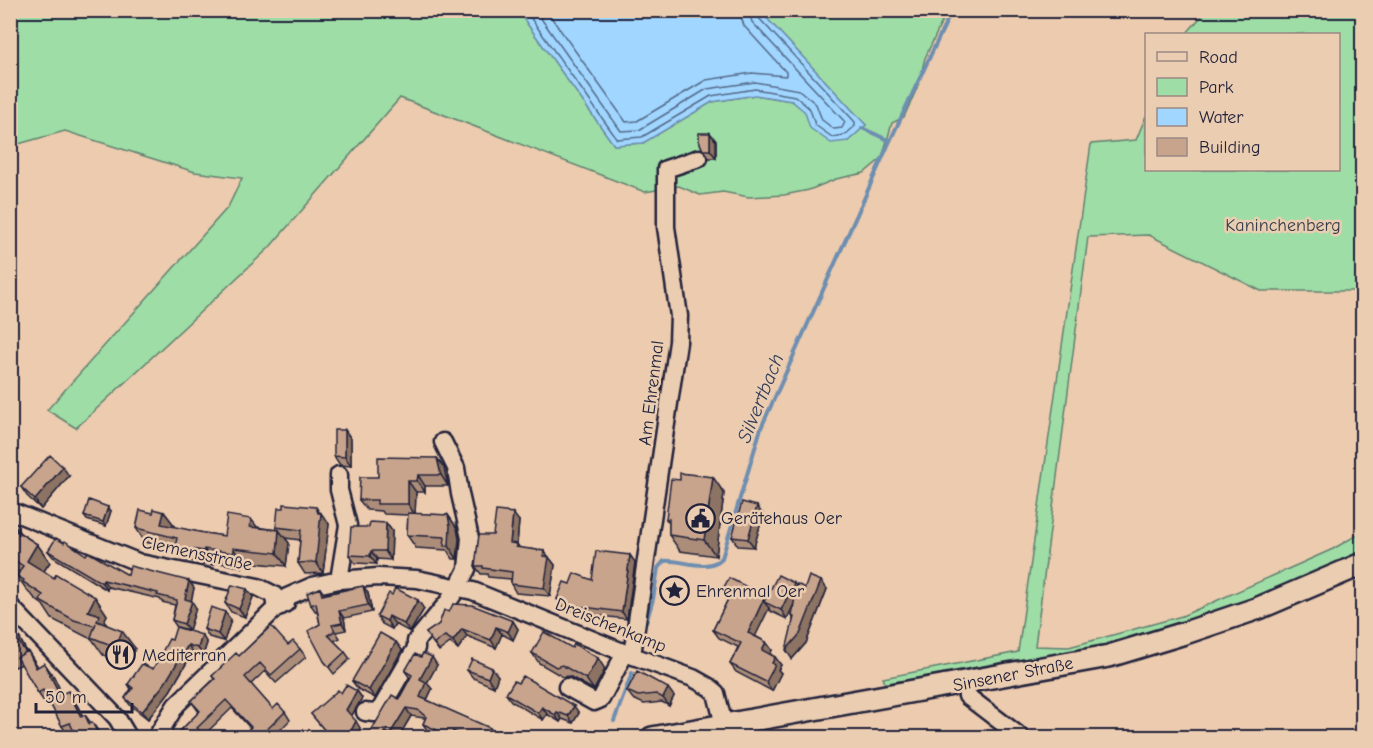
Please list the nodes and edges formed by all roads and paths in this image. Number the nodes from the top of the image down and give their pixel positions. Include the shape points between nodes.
1 (699, 158) dead end
2 (443, 442) dead end
3 (339, 475) dead end
4 (11, 511) edge
5 (1362, 564) edge
6 (339, 580) junction
7 (458, 587) junction
8 (280, 599) junction
9 (10, 606) edge
10 (628, 654) junction
11 (965, 683) junction
12 (567, 687) dead end
13 (365, 712) dead end
14 (724, 725) junction
15 (129, 738) edge
16 (156, 738) edge
17 (652, 738) edge
18 (1022, 738) edge

1 - 10 street, Am Ehrenmal via 666,169 666,227 679,316 678,342
2 - 7 street via 456,468 470,538 467,569
3 - 6 street via 348,525
4 - 8 street, Clemensstraße via 140,563 258,587
5 - 11 main road, Sinsener Straße via 1259,608 1185,633 1108,656
6 - 7 street, Dreischenkamp via 417,579
6 - 8 street, Dreischenkamp
7 - 10 street, Dreischenkamp via 505,602
7 - 13 street via 416,641 416,648 380,710
8 - 16 street, Dreischenkamp via 176,705
9 - 15 street via 117,718
10 - 12 street via 601,699 594,702
10 - 14 street, Dreischenkamp via 709,687 716,693
11 - 14 main road, Sinsener Straße
11 - 18 street via 967,696
14 - 17 main road, Sinsener Straße

